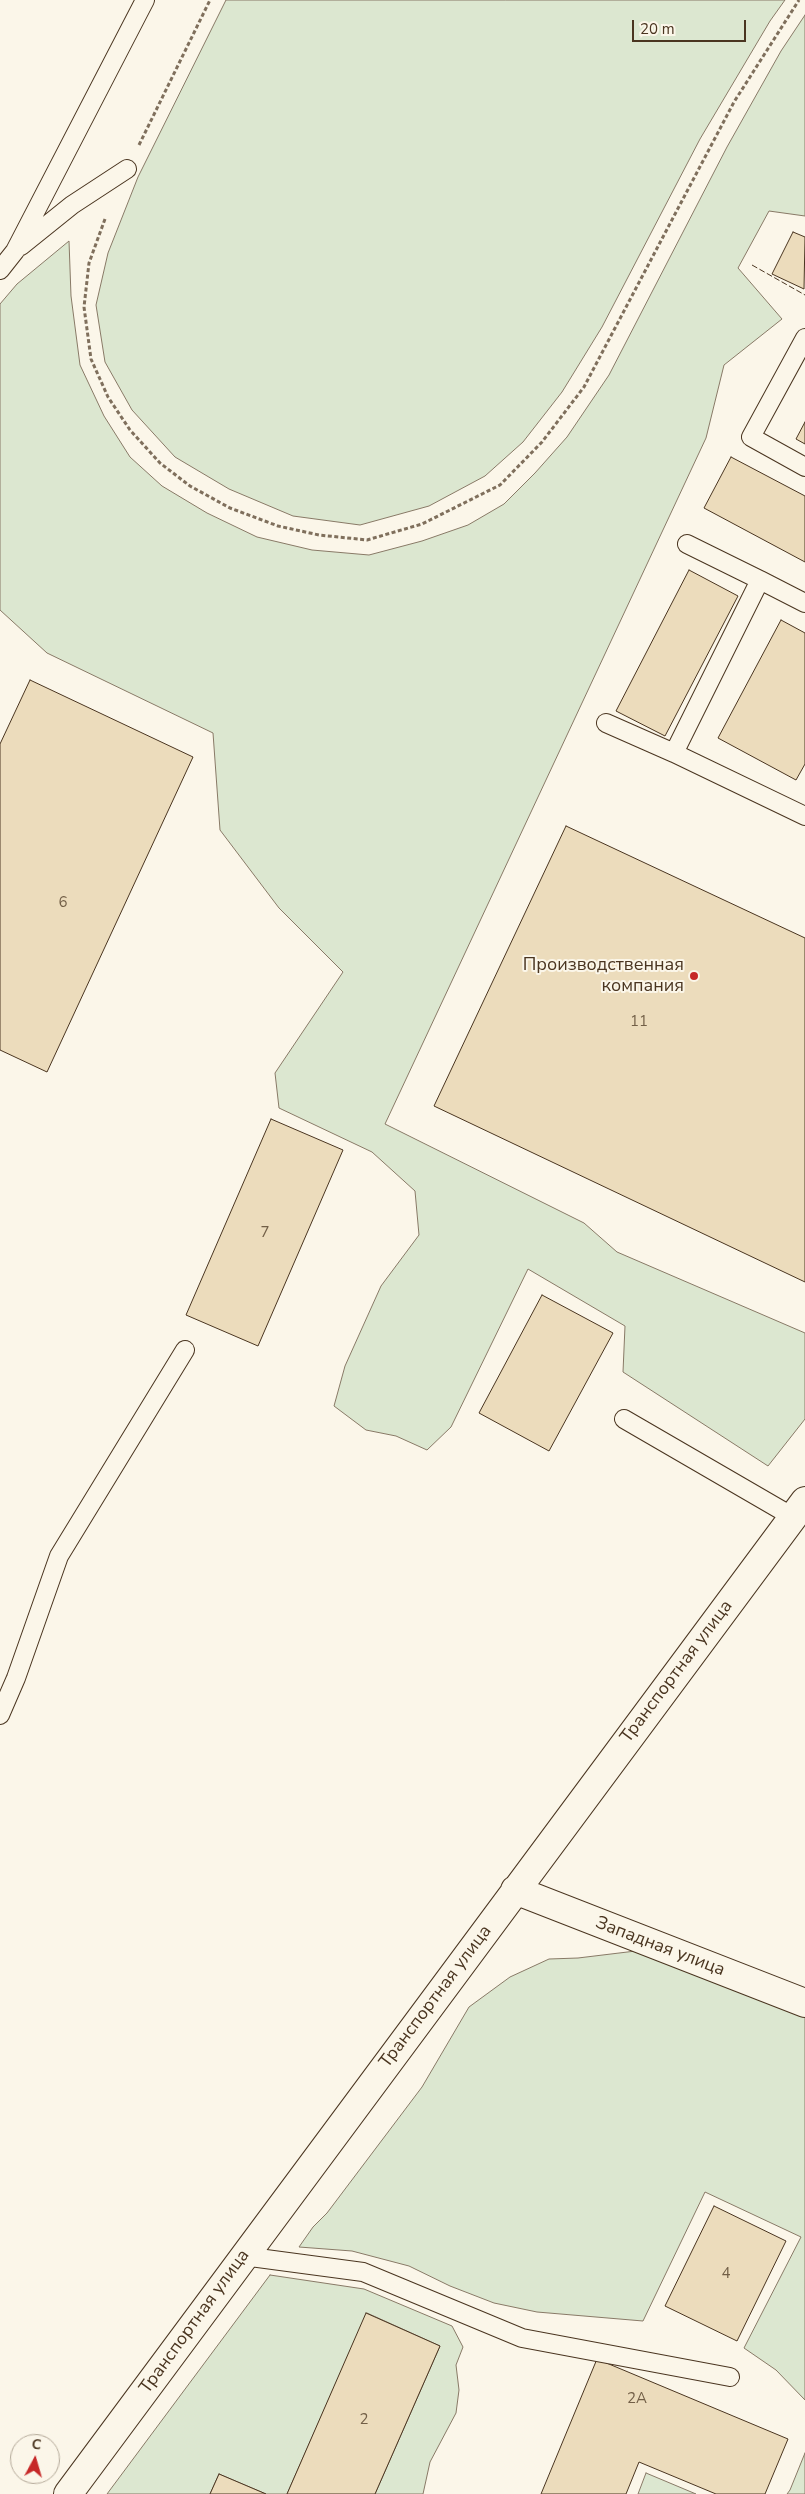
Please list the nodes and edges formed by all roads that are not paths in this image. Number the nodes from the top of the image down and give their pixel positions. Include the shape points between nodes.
1 (145, 0) edge
2 (127, 169) road end
3 (15, 251) junction
4 (0, 270) edge
5 (805, 338) edge
6 (805, 467) edge
7 (687, 544) dead end
8 (760, 580) junction
9 (805, 603) edge
10 (606, 722) dead end
11 (674, 753) junction
12 (805, 816) edge
13 (185, 1350) dead end
14 (624, 1419) dead end
15 (799, 1509) edge
16 (0, 1715) edge
17 (515, 1890) junction
18 (805, 2003) edge
19 (243, 2256) junction
20 (730, 2377) dead end
21 (68, 2494) edge

1 - 3 lane
2 - 3 lane via 72,205
3 - 4 lane
5 - 6 lane via 751,437
7 - 8 lane
8 - 9 lane
8 - 11 lane
10 - 11 lane
11 - 12 lane
13 - 16 lane via 59,1556
14 - 15 lane
15 - 17 street, Транспортная улица
17 - 18 street, Западная улица
17 - 19 street, Транспортная улица
19 - 20 lane via 363,2272 522,2338
19 - 21 street, Транспортная улица

